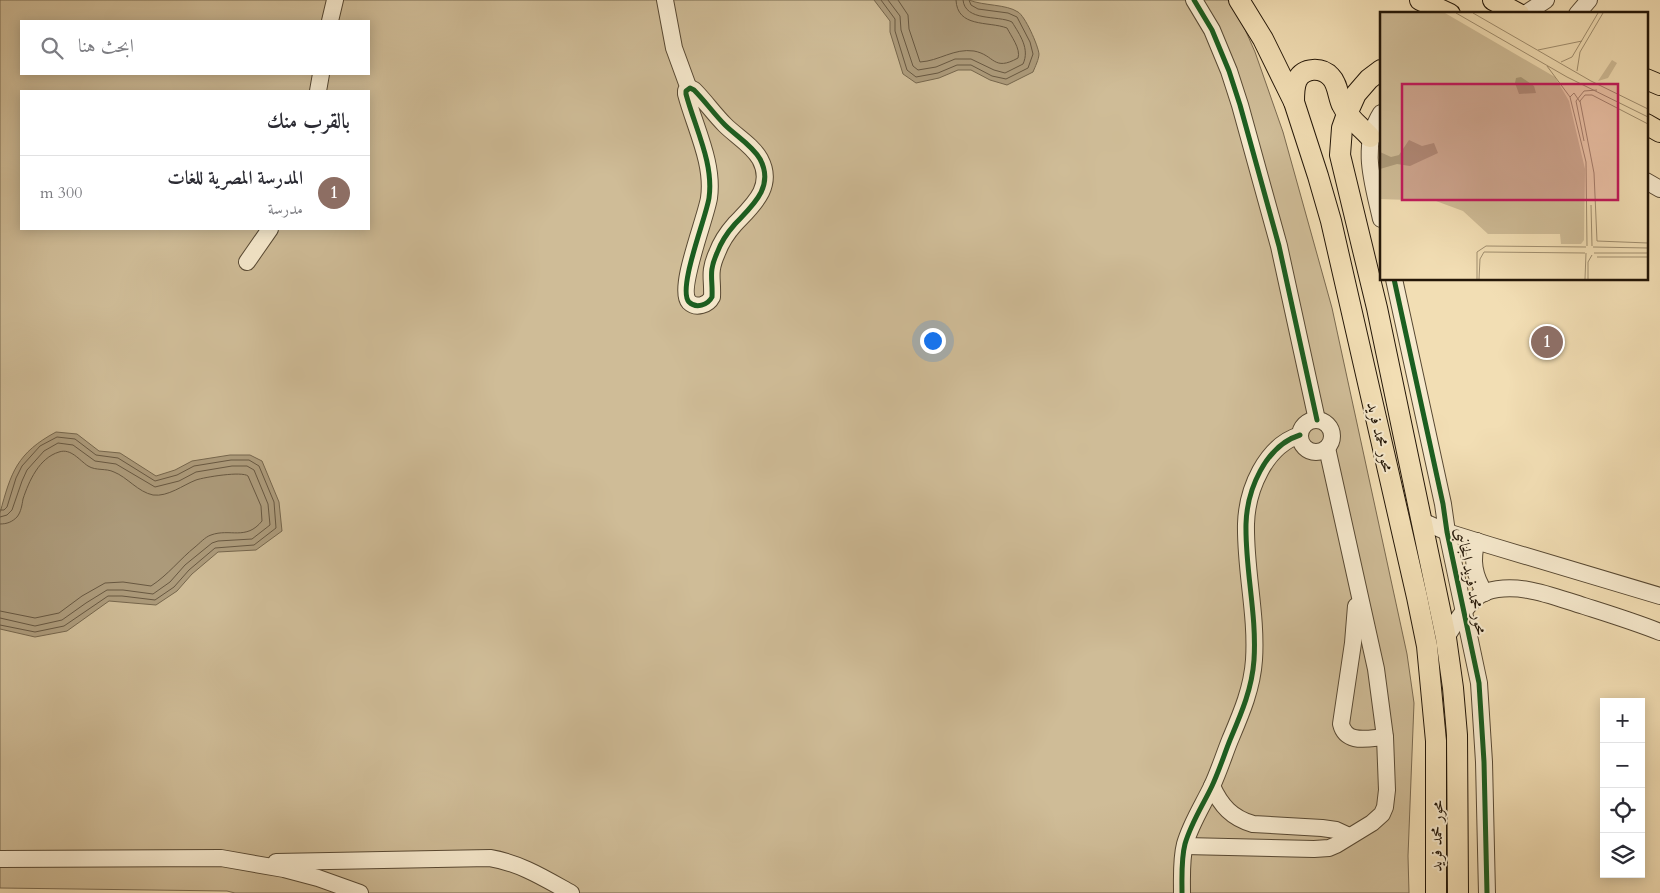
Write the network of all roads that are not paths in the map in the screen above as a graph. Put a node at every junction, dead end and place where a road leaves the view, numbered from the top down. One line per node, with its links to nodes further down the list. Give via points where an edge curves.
1 (335, 0): 13 (street)
2 (665, 0): 18 (street, via 674,48)
3 (1194, 0): 32 (street, via 1215,37 1240,105 1279,246)
4 (1239, 0): 20 (main road, محور محمد فريد, via 1263,39)
5 (1420, 0): 9 (main road)
6 (1493, 0): 10 (main road)
7 (1546, 0): 11 (street)
8 (1589, 0): 12 (street)
9 (1446, 12)
10 (1515, 12)
11 (1528, 12)
12 (1579, 12)
13 (330, 20)
14 (1380, 71): 21 (main road, محور محمد فريد, via 1356,94)
15 (321, 75): 19 (street)
16 (1648, 80): 17 (main road)
17 (1660, 85)
18 (688, 89): 18 (street, via 686,94 706,158 710,188 686,286 689,302 700,305 707,304 712,297 710,271 724,237 760,198 765,174 753,150 693,89)
19 (318, 90)
20 (1294, 102): 21 (main road, via 1299,77 1308,71 1320,70 1333,79); 53 (main road, محور محمد فريد, via 1331,221 1427,646 1436,742)
21 (1347, 114): 25 (main road); 35 (main road, محور محمد فريد, via 1340,142 1342,168)
22 (1380, 114): 25 (street)
23 (1648, 125): 24 (main road)
24 (1660, 132)
25 (1370, 137): 28 (street, via 1370,166)
26 (1648, 182): 27 (street)
27 (1660, 189)
28 (1380, 214)
29 (269, 230): 30 (street)
30 (247, 262)
31 (1394, 280): 36 (street, محور محمد فريد الجانبى)
32 (1317, 420): 33 (street, via 1305,424); 34 (street, via 1323,421 1332,431)
33 (1300, 435): 34 (street, via 1309,451); 45 (street, via 1280,445 1264,465 1248,506 1246,532 1254,615 1254,664 1245,702)
34 (1327, 448): 38 (street)
35 (1422, 521): 36 (street); 43 (main road, محور محمد فريد)
36 (1447, 532): 37 (street); 41 (street, محور محمد فريد الجانبى)
37 (1477, 541): 39 (street, via 1474,567); 40 (street)
38 (1357, 586): 44 (street, via 1376,669); 44 (street, via 1353,643 1341,724 1345,733 1354,739)
39 (1485, 593): 41 (street); 42 (street, via 1516,589 1540,592)
40 (1660, 596)
41 (1464, 612): 43 (street); 55 (street, محور محمد فريد الجانبى, via 1479,683)
42 (1660, 632)
43 (1446, 638): 54 (main road, محور محمد فريد, via 1457,735)
44 (1385, 737): 46 (street, via 1385,807 1372,823)
45 (1212, 786): 46 (street, via 1224,808 1242,821 1330,829); 47 (street)
46 (1349, 836): 47 (street, via 1336,845 1321,849)
47 (1184, 846): 52 (street)
48 (0, 858): 49 (street, via 198,857)
49 (249, 862): 50 (street, via 318,878); 51 (street, via 490,858 520,865)
50 (360, 893)
51 (571, 893)
52 (1182, 893)
53 (1436, 893)
54 (1458, 893)
55 (1487, 893)

